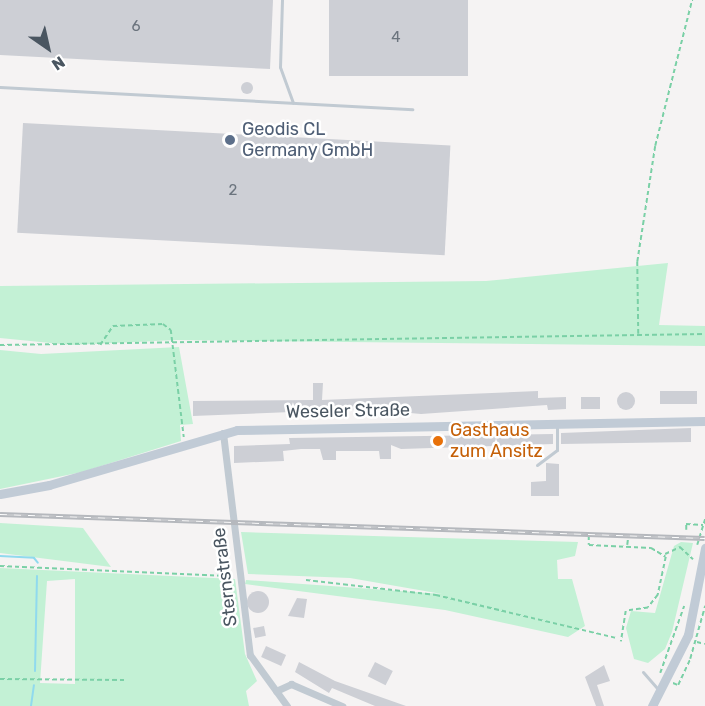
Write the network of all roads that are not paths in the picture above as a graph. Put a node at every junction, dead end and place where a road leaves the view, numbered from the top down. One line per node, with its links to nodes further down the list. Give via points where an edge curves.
1 (282, 0): 3 (lane, via 280,67)
2 (0, 87): 3 (lane)
3 (293, 103): 4 (lane)
4 (412, 109)
5 (705, 422): 6 (main road, Weseler Straße)
6 (557, 423): 7 (main road, Weseler Straße); 8 (lane, via 556,450)
7 (223, 433): 9 (main road, Weseler Straße, via 185,447); 12 (street, Sternstraße, via 250,655)
8 (537, 465)
9 (0, 494)
10 (705, 548): 13 (main road, via 688,635)
11 (643, 672): 13 (lane)
12 (276, 691): 14 (street, via 291,684); 15 (street, Sternstraße)
13 (662, 692): 18 (main road)
14 (318, 696): 16 (street); 17 (street)
15 (287, 706)
16 (319, 706)
17 (342, 706)
18 (652, 706)

